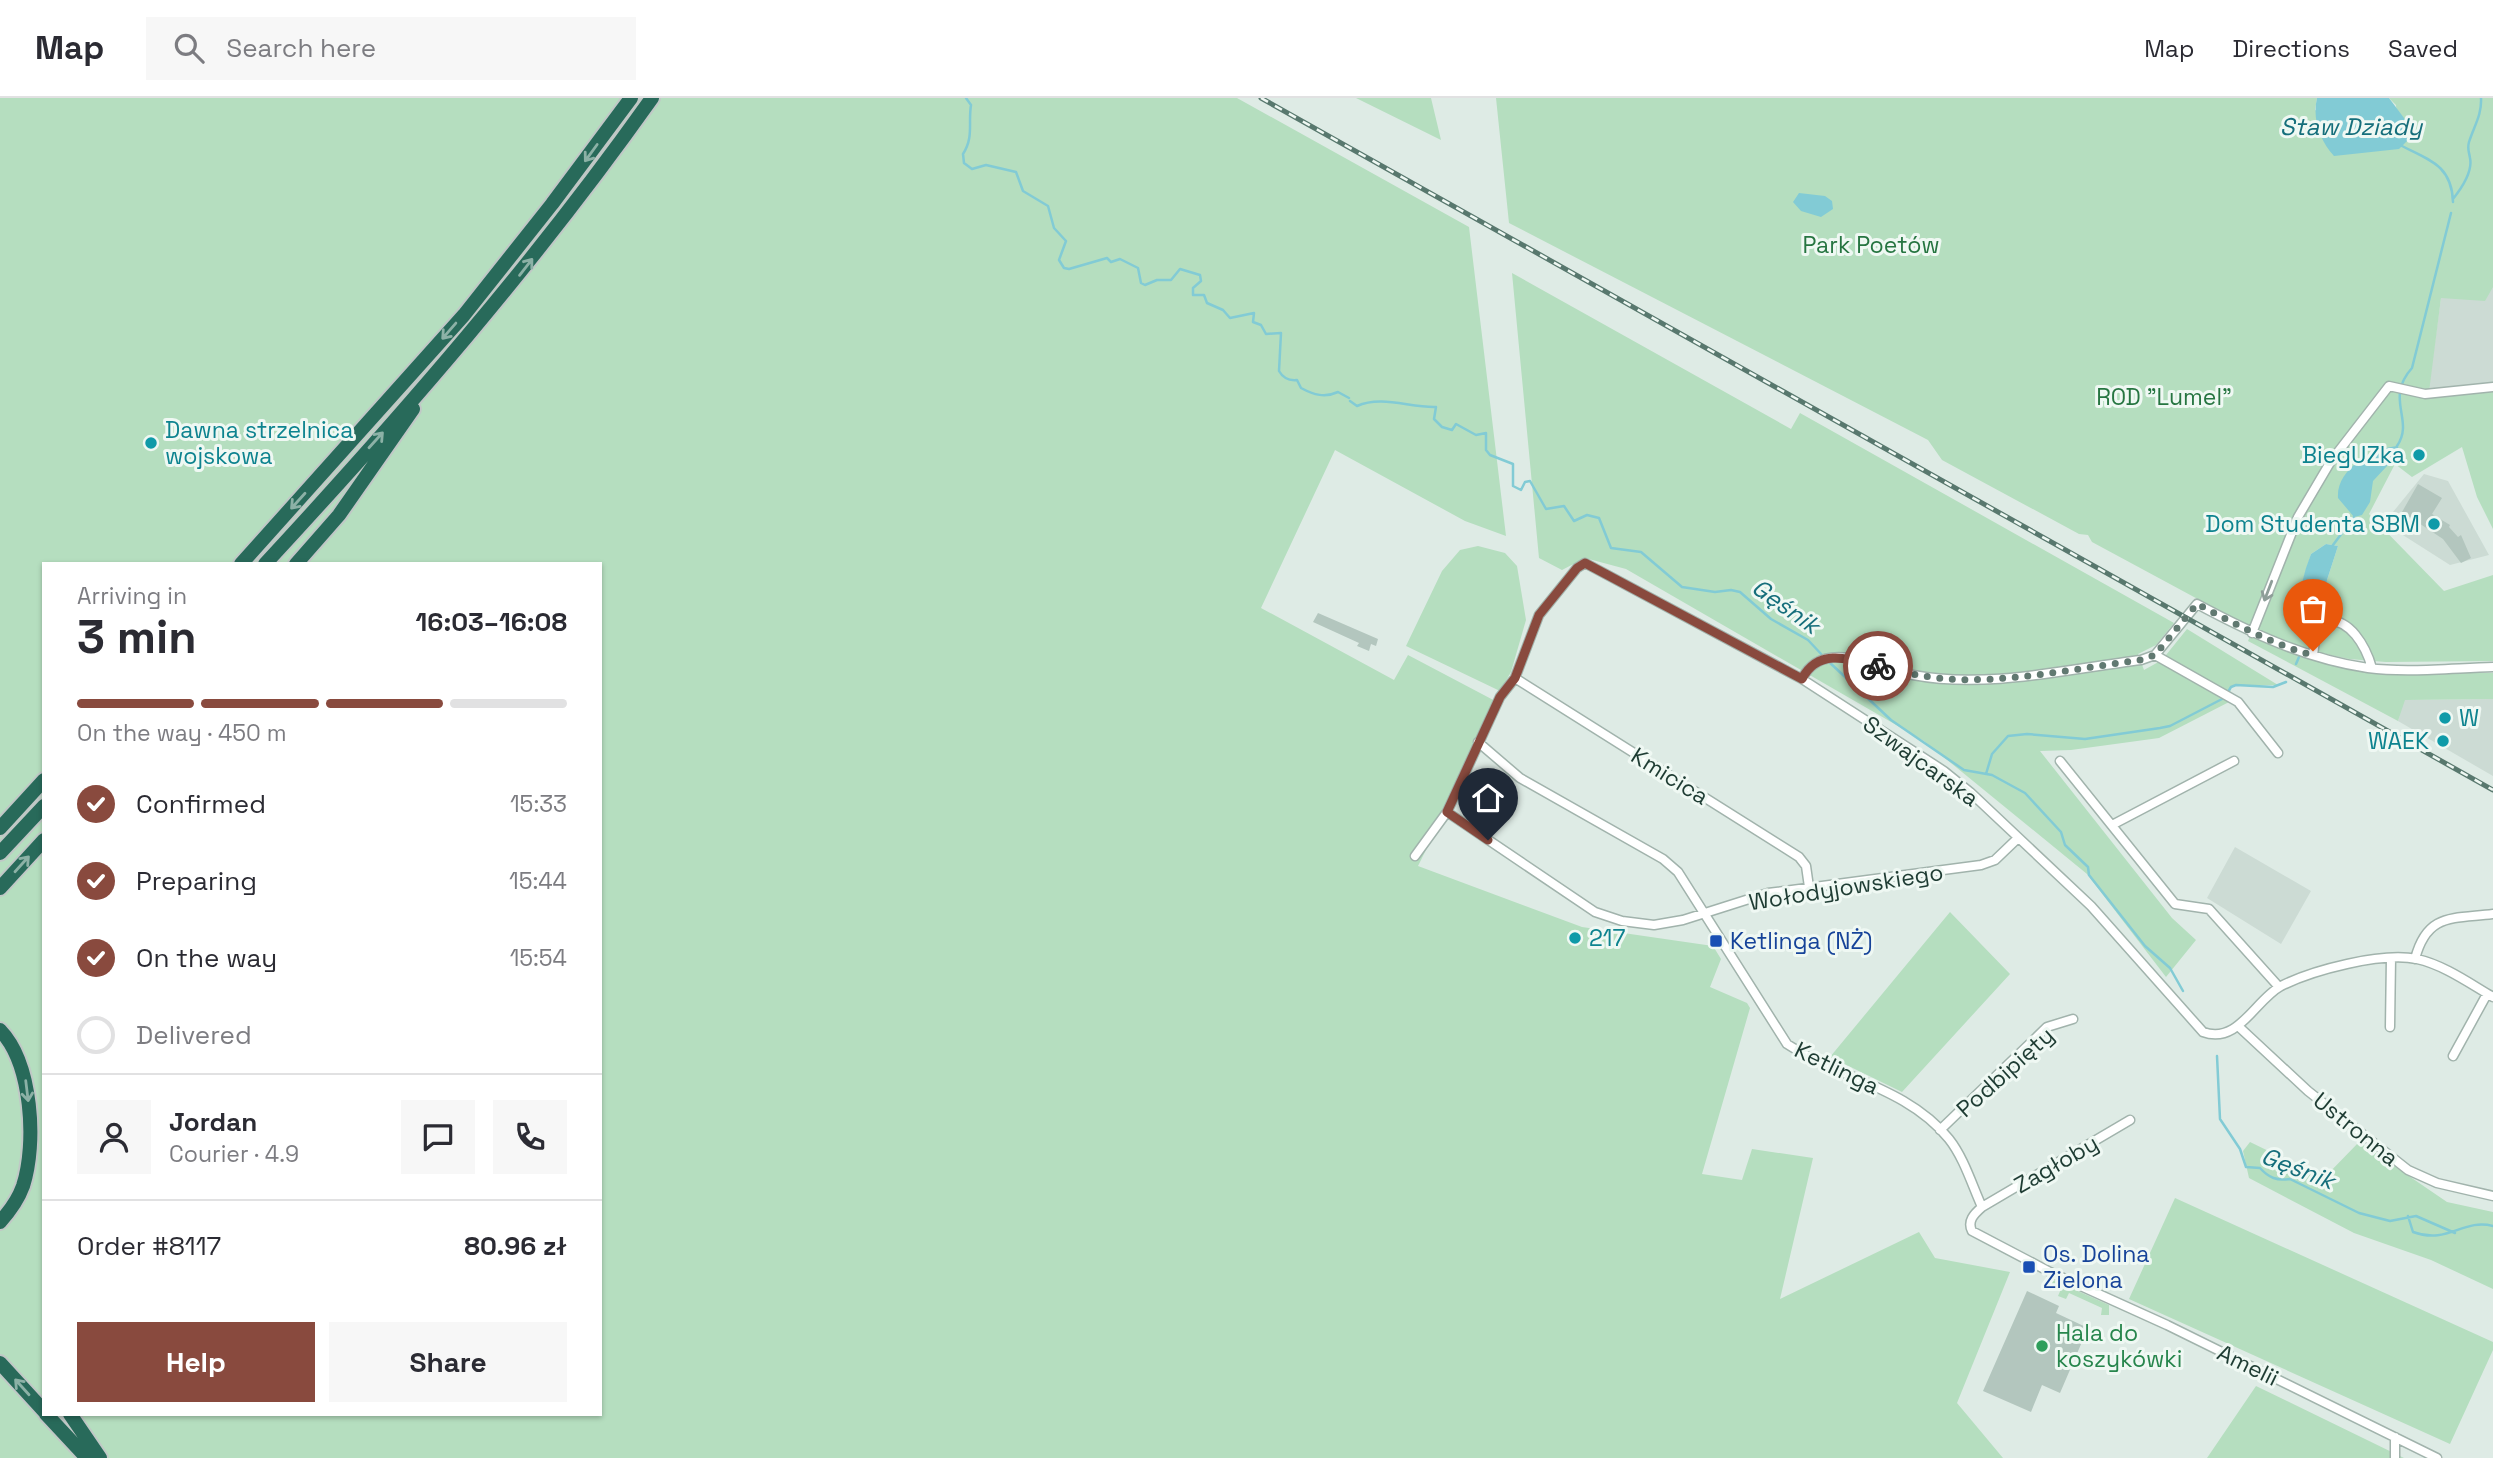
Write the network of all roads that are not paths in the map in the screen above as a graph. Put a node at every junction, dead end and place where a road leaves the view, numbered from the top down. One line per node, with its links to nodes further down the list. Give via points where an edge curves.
1 (631, 98): 5 (highway, one-way to 5, via 464,315)
2 (652, 98): 3 (highway, one-way to 2, via 553,232)
3 (434, 375): 6 (highway, one-way to 3); 7 (highway, via 339,515)
4 (2493, 387): 8 (street, one-way to 8, via 2437,394 2391,386 2331,461 2298,517)
5 (243, 562)
6 (266, 562)
7 (298, 562)
8 (2252, 633): 9 (street, via 2197,604); 10 (street)
9 (2155, 655): 14 (street, via 2011,676 1949,679 1913,675 1842,656 1818,661); 16 (street, via 2227,695 2244,709)
10 (2312, 655): 12 (street); 12 (street, via 2319,626 2335,621 2351,629)
11 (2493, 667): 12 (street)
12 (2372, 668)
13 (1515, 678): 14 (street, Szwajcarska, via 1539,615 1585,563); 15 (street, Szwajcarska); 28 (street, Kmicica, via 1799,857 1806,866)
14 (1802, 679): 24 (street, Szwajcarska, via 1944,771)
15 (1478, 742): 21 (street, Szwajcarska); 30 (street, Ketlinga, via 1520,778 1663,859 1678,872)
16 (2278, 753)
17 (2060, 761): 22 (street)
18 (2234, 761): 22 (street)
19 (42, 782): 23 (highway)
20 (42, 808): 26 (highway)
21 (1447, 812): 27 (street, Szwajcarska); 30 (street, Wołodyjowskiego, via 1595,912 1654,925)
22 (2112, 825): 34 (street, via 2175,904 2208,909)
23 (0, 828)
24 (2018, 838): 28 (street, Wołodyjowskiego, via 1995,860 1981,865); 37 (street, Szwajcarska, via 2097,911 2195,1025 2207,1034)
25 (42, 842): 29 (highway, one-way to 25)
26 (0, 853)
27 (1415, 856)
28 (1809, 887): 30 (street, Wołodyjowskiego, via 1768,893)
29 (0, 888)
30 (1706, 913): 42 (street, Ketlinga, via 1787,1044 1899,1099)
31 (2493, 914): 33 (street, via 2438,922 2422,936)
32 (2391, 958): 33 (street); 34 (street, via 2325,971); 38 (street)
33 (2415, 959): 35 (street, via 2438,966)
34 (2279, 987): 37 (street)
35 (2490, 996): 40 (street)
36 (2073, 1019): 42 (street, Podbipięty, via 2048,1027)
37 (2238, 1026): 43 (street, Ustronna, via 2308,1091 2408,1170 2437,1183)
38 (2390, 1027)
39 (0, 1030): 45 (highway, one-way to 45, via 21,1061 29,1091 24,1183)
40 (2453, 1056)
41 (2130, 1120): 44 (street, Zagłoby)
42 (1940, 1130): 44 (street, Ketlinga, via 1956,1150)
43 (2493, 1196)
44 (1982, 1207): 50 (street, Amelii, via 1969,1226 1983,1238)
45 (0, 1222)
46 (0, 1363): 47 (highway, one-way to 46)
47 (42, 1410)
48 (48, 1416): 51 (highway)
49 (71, 1416): 52 (highway)
50 (2395, 1437): 53 (street); 54 (street, Amelii)
51 (87, 1458)
52 (100, 1458)
53 (2395, 1458)
54 (2435, 1458)

